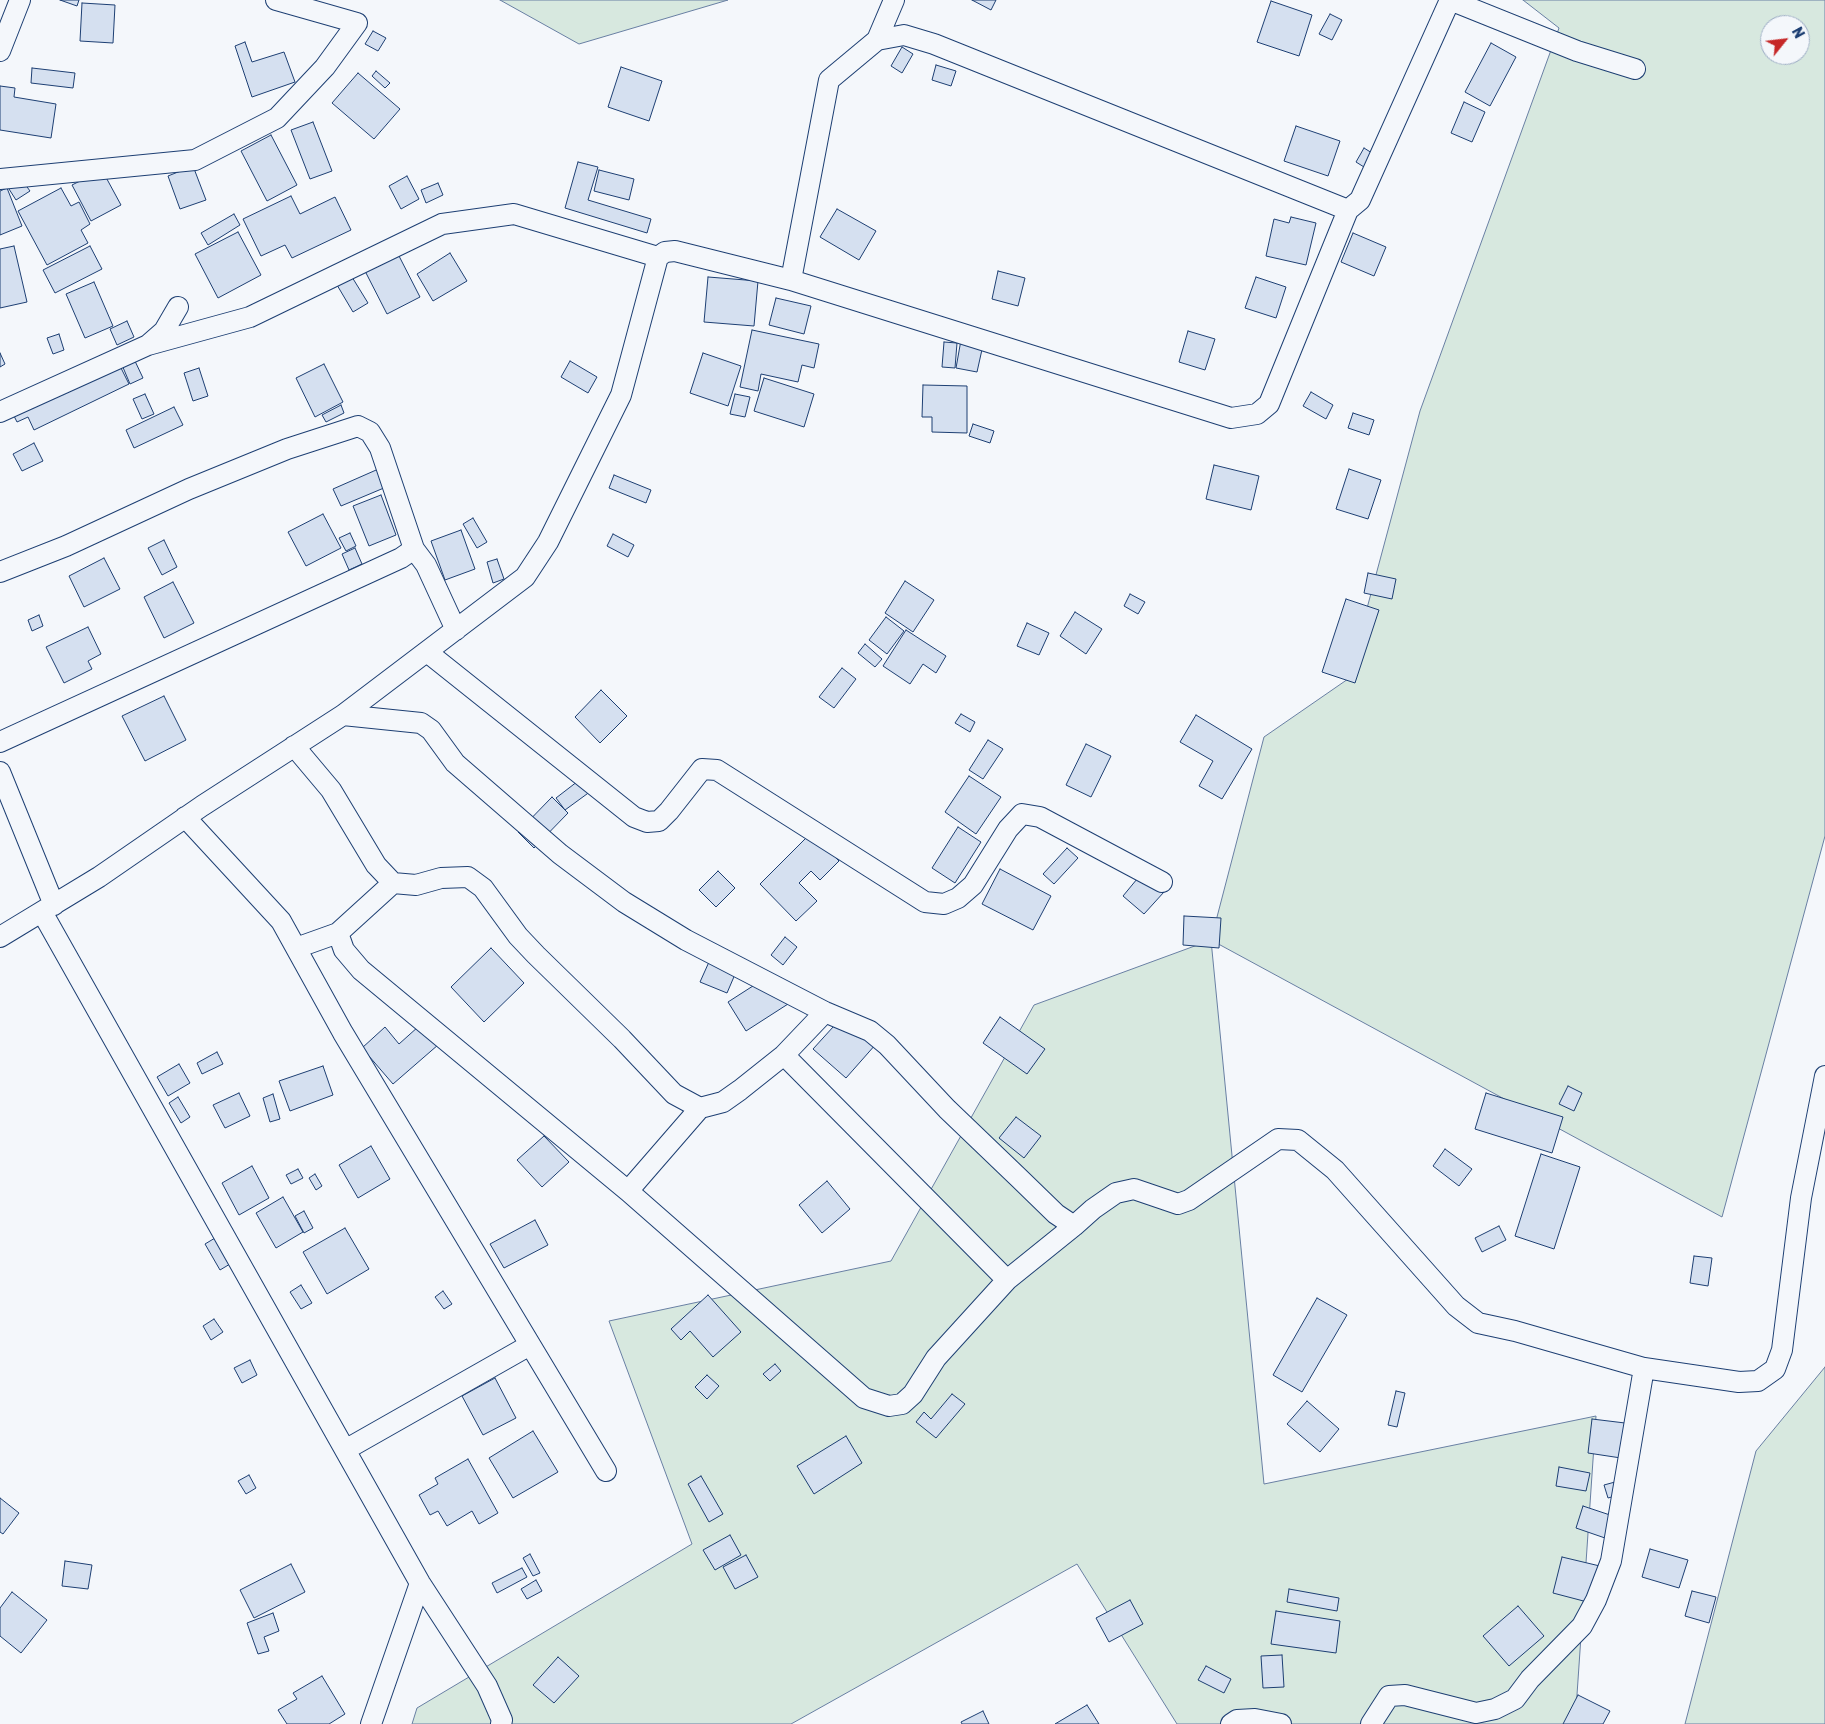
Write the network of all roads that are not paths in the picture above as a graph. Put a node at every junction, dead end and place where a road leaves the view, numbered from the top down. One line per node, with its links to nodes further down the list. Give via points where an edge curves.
1 (20, 0): 6 (street)
2 (276, 0): 8 (street, via 357,23 325,67 277,118 196,160)
3 (894, 0): 5 (street)
4 (1450, 0): 7 (street, via 1577,52); 9 (street, via 1360,200)
5 (877, 40): 9 (street, via 904,35 934,44); 11 (street, via 829,80)
6 (0, 51)
7 (1635, 68)
8 (0, 179)
9 (1348, 210): 11 (street, via 1269,404 1257,414 1231,418)
10 (658, 257): 11 (street, via 664,252 675,251); 13 (street, via 514,214 442,224 250,317); 17 (street, via 621,396 548,542 525,576)
11 (791, 280)
12 (178, 307): 13 (street, via 164,331)
13 (148, 345): 14 (street)
14 (0, 412)
15 (414, 549): 16 (street, via 380,448 370,432 358,426 278,452); 17 (street, via 426,565); 20 (street, via 392,562)
16 (0, 572)
17 (456, 630): 18 (street)
18 (427, 652): 19 (street); 27 (street, via 634,817 647,822 659,821 669,812 702,769 717,770 925,902 944,904 958,898 973,885 1008,829 1022,814 1040,817)
19 (343, 715): 22 (street); 32 (street, via 421,723 431,730 455,762 560,854 624,902 686,940)
20 (20, 732): 21 (street); 23 (street)
21 (0, 742)
22 (294, 746): 25 (street); 26 (street, via 332,790 376,865)
23 (0, 760)
24 (0, 772): 28 (street)
25 (185, 817): 28 (street); 31 (street, via 281,921)
26 (392, 882): 29 (street); 35 (street, via 416,885 441,878 468,877 483,888 536,955 674,1094)
27 (1162, 882)
28 (48, 908): 30 (street); 41 (street)
29 (338, 933): 31 (street); 36 (street, via 344,950 361,970)
30 (0, 937)
31 (296, 948): 39 (street, via 343,1034)
32 (825, 1012): 33 (street); 37 (street, via 870,1031 887,1045 947,1109 1056,1214)
33 (784, 1055): 35 (street, via 723,1102); 38 (street)
34 (1825, 1076): 40 (street, via 1801,1198 1782,1350 1775,1369 1758,1381 1739,1382)
35 (700, 1108): 36 (street)
36 (628, 1191): 38 (street, via 864,1398 889,1406 902,1404 913,1394 936,1358)
37 (1074, 1226): 38 (street); 40 (street, via 1116,1193 1134,1189 1178,1204 1189,1200 1278,1139 1298,1140 1335,1170 1456,1306 1478,1322)
38 (1006, 1280)
39 (530, 1345): 41 (street); 42 (street)
40 (1644, 1368): 48 (street, via 1611,1561 1582,1626 1530,1679 1516,1699 1495,1709 1476,1712 1405,1695 1389,1696)
41 (345, 1450): 43 (street)
42 (606, 1470)
43 (420, 1583): 44 (street); 45 (street, via 487,1686)
44 (371, 1724)
45 (501, 1724)
46 (1231, 1724): 47 (street, via 1237,1720 1255,1719)
47 (1281, 1724)
48 (1371, 1724)

